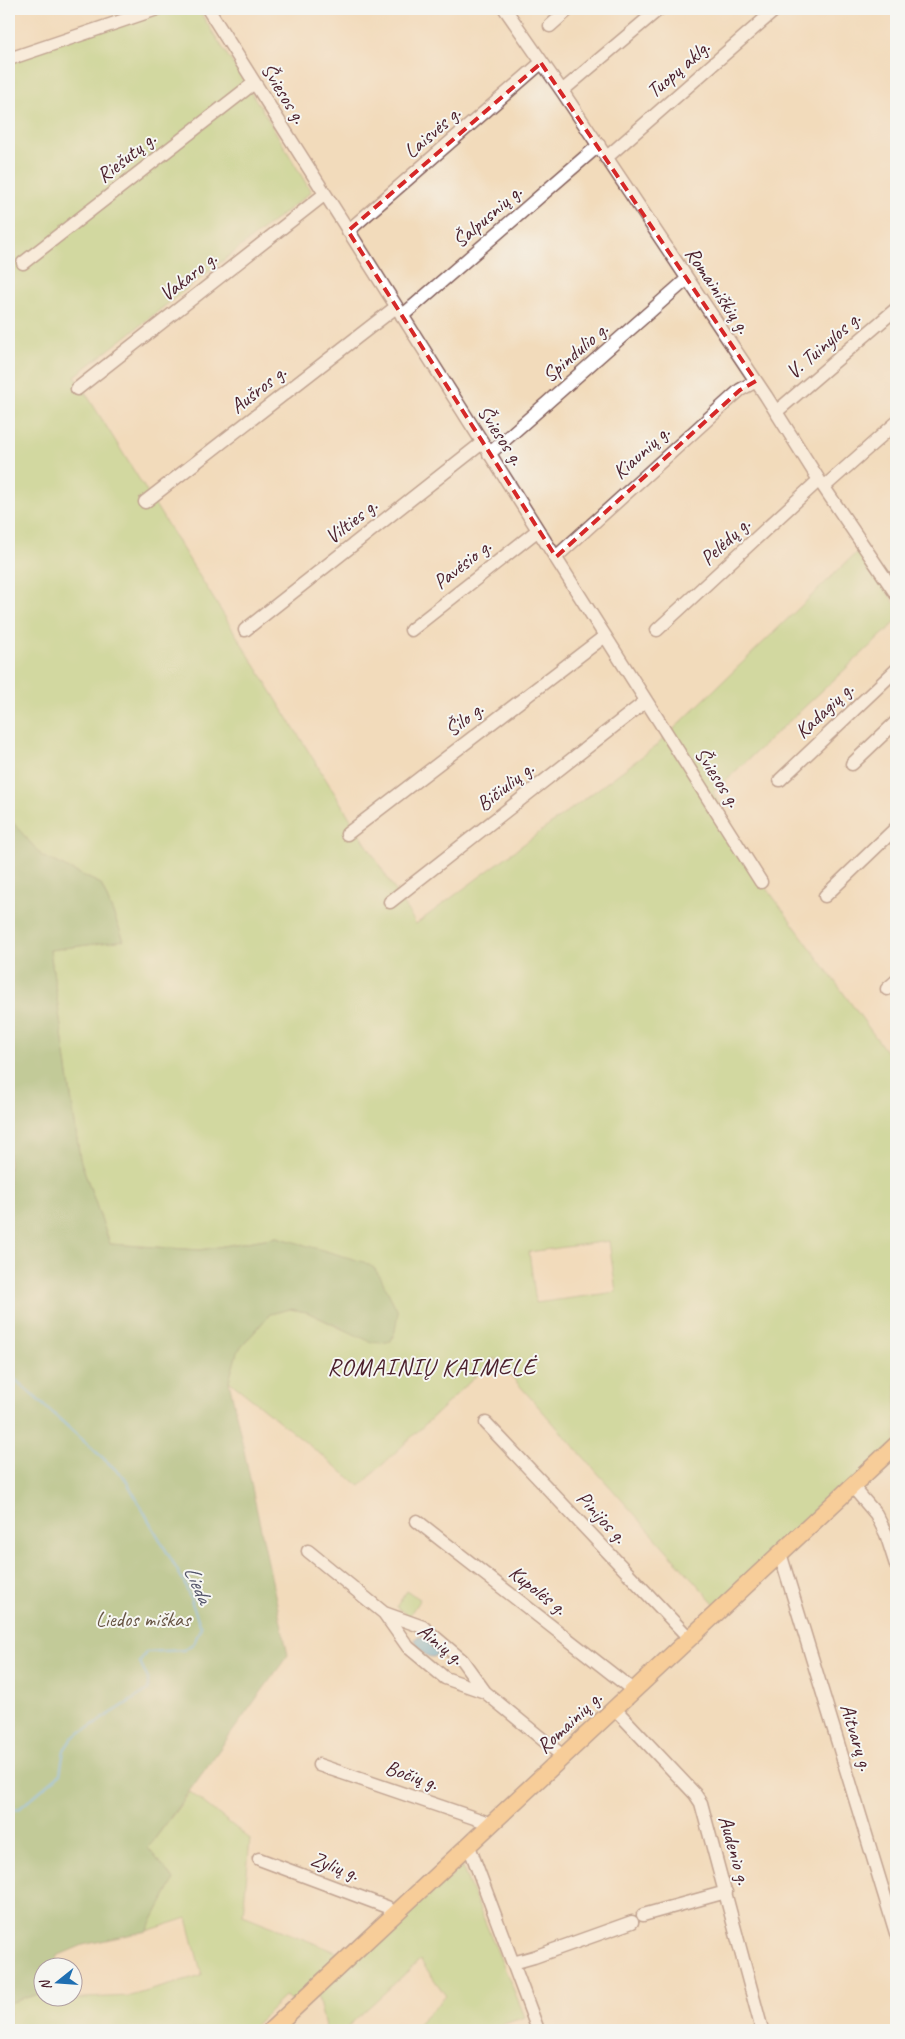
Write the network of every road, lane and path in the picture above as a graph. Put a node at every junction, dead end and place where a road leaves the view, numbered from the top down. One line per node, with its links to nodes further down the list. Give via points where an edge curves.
1 (156, 9): 8 (street)
2 (208, 9): 10 (street, Šviesos g.)
3 (505, 9): 9 (street, Romainiškių g.)
4 (569, 9): 7 (street)
5 (659, 9): 11 (street)
6 (776, 9): 13 (street, Tuopų aklg.)
7 (550, 26)
8 (9, 59)
9 (541, 63): 11 (street, Romainiškių g.); 15 (street, Laisvės g.)
10 (254, 82): 14 (street, Šviesos g.); 16 (street, Riešutų g.)
11 (562, 91): 12 (street, Romainiškių g.)
12 (599, 146): 13 (street, Romainiškių g.); 19 (street, Šalpusnių g.)
13 (606, 158): 17 (street, Romainiškių g.)
14 (324, 194): 15 (street, Šviesos g.); 21 (street, Vakaro g.)
15 (348, 232): 19 (street, Šviesos g.)
16 (23, 263)
17 (687, 279): 20 (street, Romainiškių g.); 24 (street, Spindulio g.)
18 (896, 308): 22 (street, V. Tuinylos g.)
19 (399, 312): 24 (street, Šviesos g.); 26 (street, Aušros g.)
20 (756, 381): 22 (street, Romainiškių g.); 28 (street, Kiaunių g., via 740,390)
21 (77, 389)
22 (776, 412): 25 (street, Romainiškių g.)
23 (896, 422): 25 (street, Pelėdų g.)
24 (485, 448): 27 (street, Šviesos g.); 30 (street, Vilties g.)
25 (821, 484): 29 (street, Romainiškių g.); 32 (street, Pelėdų g.)
26 (145, 502)
27 (538, 530): 28 (street, Šviesos g.); 31 (street, Pavėsio g.)
28 (556, 557): 33 (street, Šviesos g.)
29 (896, 594)
30 (244, 630)
31 (411, 630)
32 (657, 630)
33 (605, 636): 35 (street, Šviesos g.); 40 (street, Šilo g.)
34 (896, 670): 38 (street, Kadagių g.)
35 (646, 701): 41 (street, Šviesos g.); 43 (street, Bičiulių g.)
36 (896, 722): 37 (street)
37 (852, 764)
38 (780, 780)
39 (896, 828): 42 (street)
40 (347, 834)
41 (761, 882)
42 (825, 896)
43 (390, 902)
44 (486, 1422): 52 (street, Pinijos g.)
45 (896, 1445): 46 (main road, Romainių g.)
46 (852, 1486): 49 (main road, Romainių g.); 50 (street, via 876,1514)
47 (417, 1521): 53 (street, Kupolės g.)
48 (308, 1551): 51 (street, Ainių g.)
49 (780, 1553): 52 (main road, Romainių g.); 63 (street, Aitvarų g.)
50 (896, 1565)
51 (384, 1613): 54 (street, Ainių g., via 408,1647 445,1678); 54 (street, Ainių g., via 423,1627 462,1660)
52 (690, 1639): 53 (main road, Romainių g.)
53 (634, 1691): 55 (main road, Romainių g.)
54 (484, 1692): 56 (street, Ainių g.)
55 (615, 1709): 56 (main road, Romainių g.); 61 (street, Audenio g., via 701,1803)
56 (564, 1757): 58 (main road, Romainių g.)
57 (319, 1765): 58 (street, Bočių g.)
58 (492, 1824): 59 (main road, Romainių g.)
59 (470, 1846): 62 (main road, Romainių g.); 64 (street)
60 (259, 1859): 62 (street, Zylių g., via 387,1907)
61 (726, 1892): 64 (street, via 637,1918); 67 (street, Audenio g.)
62 (395, 1915): 65 (main road, Romainių g.)
63 (896, 1933)
64 (513, 1963): 66 (street)
65 (271, 2030)
66 (538, 2030)
67 (762, 2030)

